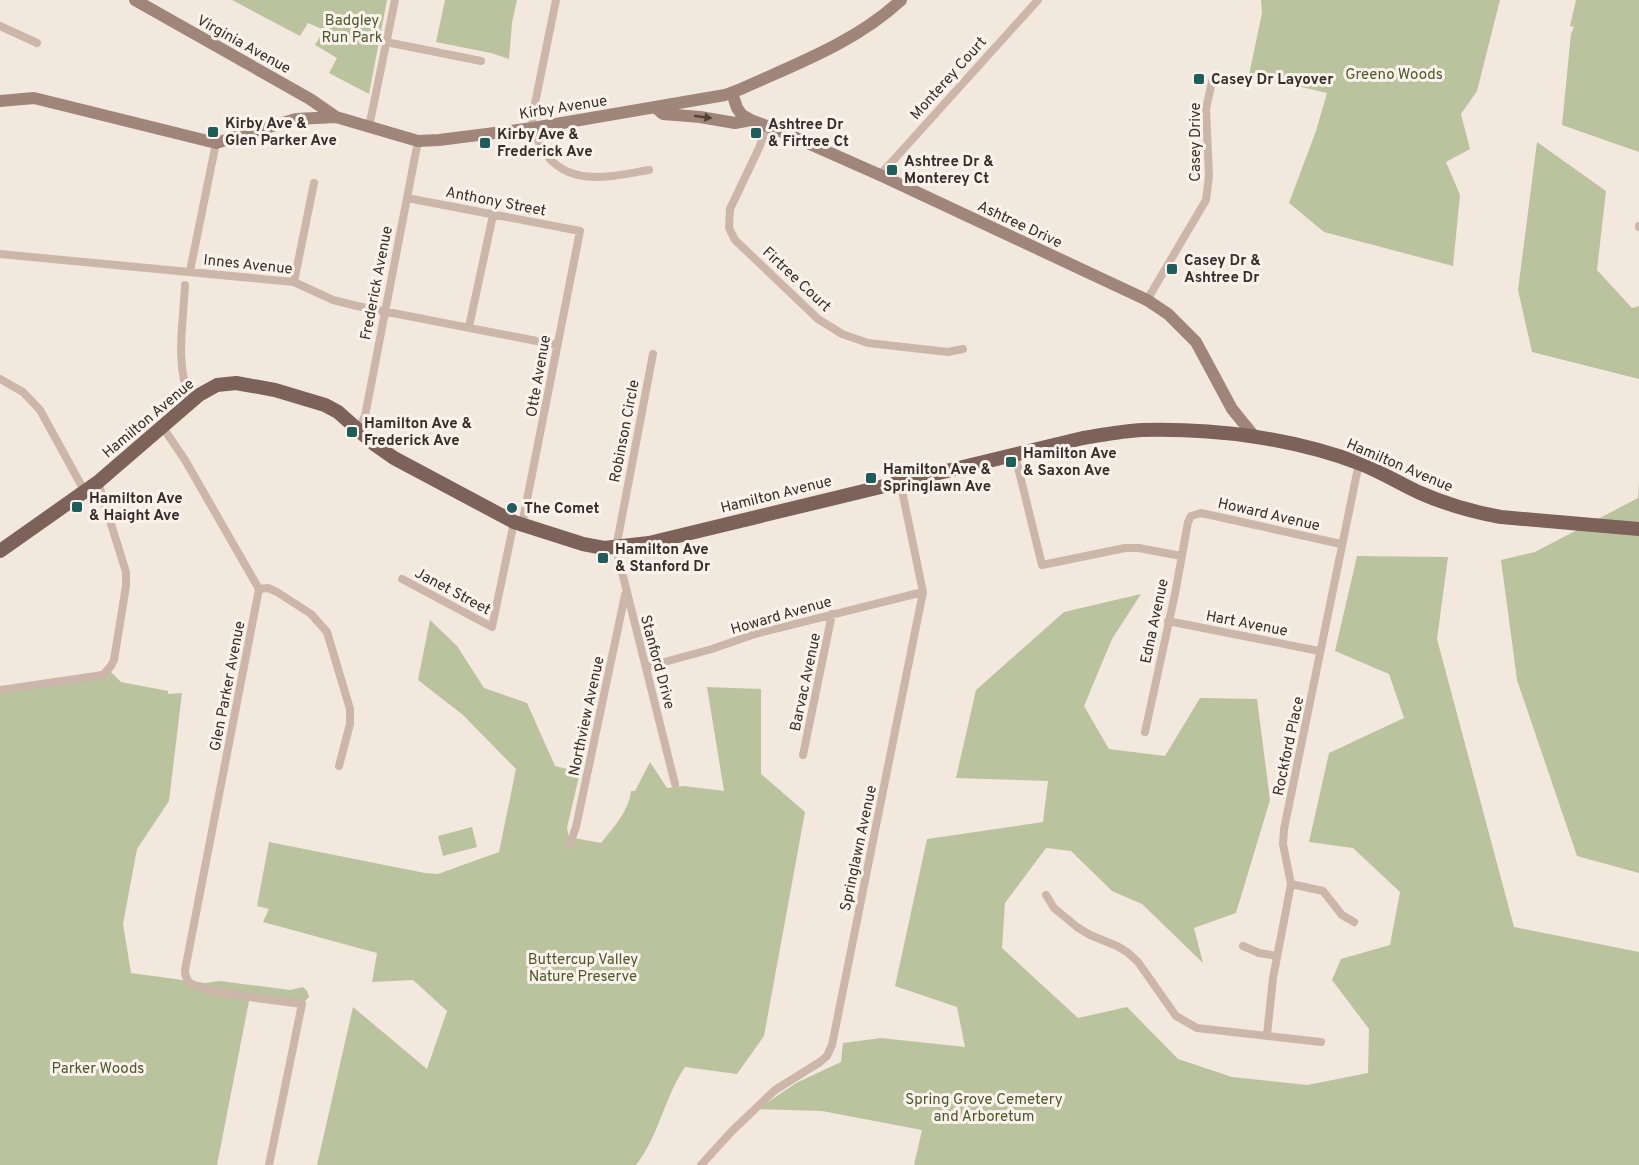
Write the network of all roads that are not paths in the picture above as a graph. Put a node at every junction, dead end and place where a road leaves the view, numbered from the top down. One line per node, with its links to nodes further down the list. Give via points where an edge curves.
1 (135, 0): 14 (street, Virginia Avenue)
2 (394, 0): 7 (street)
3 (556, 0): 18 (street)
4 (901, 0): 11 (street, Kirby Avenue, via 841,43)
5 (1038, 0): 22 (street, Monterey Court)
6 (0, 26): 8 (street)
7 (386, 42): 9 (street); 16 (street)
8 (37, 43)
9 (481, 61)
10 (1213, 77): 31 (street, Casey Drive, via 1206,109 1206,200)
11 (732, 93): 13 (street, Kirby Avenue); 15 (street, Ashtree Drive, via 737,108)
12 (0, 101): 20 (street, via 34,98)
13 (656, 108): 15 (street, one-way to 15, via 663,114 735,123); 18 (street, Kirby Avenue)
14 (336, 117): 16 (street, Kirby Avenue); 20 (street, Kirby Avenue, via 296,118)
15 (751, 120): 17 (street, Ashtree Drive)
16 (369, 127): 19 (street, Kirby Avenue)
17 (767, 127): 22 (street, Ashtree Drive); 35 (street, Firtree Court, via 730,209 729,228 735,240 818,319 842,334 861,341 948,352)
18 (533, 128): 19 (street, Kirby Avenue); 21 (street, via 542,148 561,170 603,177)
19 (418, 141): 24 (street, Frederick Avenue)
20 (216, 143): 28 (street)
21 (649, 171)
22 (880, 175): 31 (street, Ashtree Drive)
23 (314, 183): 29 (street)
24 (406, 198): 25 (street, Anthony Street); 32 (street, Frederick Avenue)
25 (493, 215): 26 (street, Anthony Street); 33 (street)
26 (580, 231): 34 (street, Otte Avenue)
27 (0, 254): 28 (street, Innes Avenue)
28 (190, 271): 29 (street, Innes Avenue)
29 (294, 282): 32 (street, Innes Avenue, via 333,300)
30 (185, 285): 38 (street, via 180,344)
31 (1147, 300): 39 (street, Ashtree Drive, via 1196,342)
32 (384, 310): 33 (street, Innes Avenue); 41 (street, Frederick Avenue, via 365,416)
33 (470, 327): 34 (street, Innes Avenue)
34 (557, 345): 50 (street, Otte Avenue)
35 (963, 348)
36 (652, 354): 53 (street, Robinson Circle)
37 (0, 379): 48 (street, via 23,392 40,410)
38 (190, 402): 40 (main road, Hamilton Avenue); 41 (main road, Hamilton Avenue, via 227,382 250,385 325,405)
39 (1232, 409): 42 (street); 43 (street, Ashtree Drive)
40 (162, 426): 47 (main road, Hamilton Avenue); 57 (street)
41 (358, 430): 50 (main road, Hamilton Avenue, via 394,458)
42 (1225, 434): 43 (main road, Hamilton Avenue); 44 (main road, Hamilton Avenue, via 1139,430 1083,438)
43 (1254, 436): 45 (main road, Hamilton Avenue)
44 (1015, 455): 46 (main road, Hamilton Avenue); 55 (street, via 1042,565 1125,548)
45 (1359, 463): 51 (main road, Hamilton Avenue, via 1439,501 1475,512); 52 (street, Rockford Place)
46 (900, 481): 53 (main road, Hamilton Avenue); 58 (street, Springlawn Avenue)
47 (98, 482): 48 (main road, Hamilton Avenue); 65 (street, via 126,572 114,660 103,675)
48 (85, 492): 54 (main road, Hamilton Avenue)
49 (1191, 516): 52 (street, Howard Avenue, via 1201,513); 55 (street, Edna Avenue)
50 (518, 523): 53 (main road, Hamilton Avenue, via 583,544); 62 (street, Otte Avenue)
51 (1639, 529)
52 (1341, 544): 63 (street, Rockford Place)
53 (616, 548): 59 (street, Stanford Drive)
54 (0, 551)
55 (1181, 556): 61 (street, Edna Avenue)
56 (402, 579): 62 (street, Janet Street)
57 (259, 589): 68 (street, via 268,588 285,598 318,620 327,632 350,710); 78 (street, Glen Parker Avenue, via 185,975 190,982 206,989 302,1004)
58 (923, 592): 60 (street, Howard Avenue); 79 (street, Springlawn Avenue, via 832,1045 820,1062 775,1090)
59 (626, 593): 64 (street, Stanford Drive); 70 (street, Northview Avenue)
60 (832, 614): 64 (street, Howard Avenue); 67 (street, Barvac Avenue)
61 (1168, 621): 63 (street, Hart Avenue); 66 (street, Edna Avenue)
62 (492, 627)
63 (1319, 651): 71 (street, Rockford Place, via 1284,829)
64 (646, 667): 69 (street, Stanford Drive)
65 (0, 690)
66 (1145, 732)
67 (803, 755)
68 (339, 766)
69 (675, 783)
70 (570, 844)
71 (1291, 884): 73 (street, via 1323,891 1342,915); 75 (street, Rockford Place)
72 (1046, 895): 76 (street, via 1054,908 1077,927 1127,952 1176,1016 1187,1023 1209,1030)
73 (1354, 922)
74 (1243, 946): 75 (street)
75 (1277, 956): 76 (street, Rockford Place)
76 (1267, 1035): 77 (street)
77 (1321, 1042)
78 (269, 1165)
79 (701, 1165)

